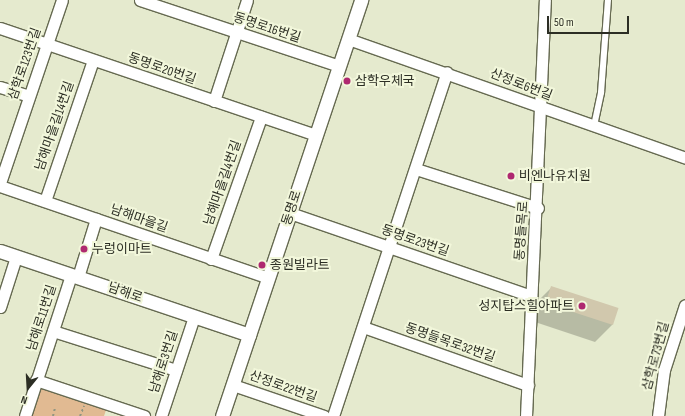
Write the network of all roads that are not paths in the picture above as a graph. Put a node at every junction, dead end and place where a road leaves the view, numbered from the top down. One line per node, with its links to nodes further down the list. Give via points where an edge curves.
1 (62, 0): 10 (street, 삼학로123번길)
2 (140, 0): 8 (street, 동명로16번길)
3 (247, 0): 8 (street)
4 (361, 0): 9 (street, 동명로)
5 (545, 0): 17 (street, 동명들목로)
6 (608, 0): 19 (lane, via 601,93)
7 (0, 28): 10 (street, 동명로20번길)
8 (237, 32): 12 (street, 동명로16번길); 16 (street)
9 (348, 39): 12 (street, 동명로); 13 (street, 산정로6번길)
10 (47, 44): 11 (street, 동명로20번길); 15 (street, 삼학로123번길)
11 (93, 60): 16 (street, 동명로20번길); 24 (street, 남해마을길14번길)
12 (339, 66): 20 (street, 동명로)
13 (447, 72): 17 (street, 산정로6번길); 22 (street)
14 (0, 87): 15 (street)
15 (29, 96): 23 (street, 삼학로123번길)
16 (214, 101): 18 (street, 동명로20번길)
17 (541, 108): 19 (street, 산정로6번길); 25 (street, 동명들목로)
18 (261, 117): 20 (street, 동명로20번길); 31 (street, 남해마을길4번길)
19 (594, 127): 21 (street, 산정로6번길)
20 (316, 135): 26 (street, 동명로)
21 (685, 158)
22 (416, 169): 25 (street); 28 (street)
23 (0, 184): 24 (street, 남해마을길)
24 (45, 201): 27 (street, 남해마을길)
25 (538, 208): 34 (street, 동명들목로)
26 (290, 213): 28 (street, 동명로23번길); 33 (street, 동명로)
27 (96, 219): 31 (street, 남해마을길); 32 (street, 남해로11번길)
28 (390, 247): 34 (street, 동명로23번길); 38 (street)
29 (0, 251): 30 (street, 남해로)
30 (16, 257): 32 (street, 남해로); 36 (street)
31 (211, 259): 33 (street, 남해마을길)
32 (75, 276): 37 (street, 남해로); 39 (street, 남해로11번길)
33 (268, 278): 40 (street, 동명로)
34 (531, 296): 44 (street, 동명들목로)
35 (685, 305): 53 (street, 삼학로73번길, via 664,370)
36 (0, 307)
37 (194, 316): 40 (street, 남해로); 41 (street, 남해로3번길)
38 (363, 327): 44 (street, 동명들목로32번길); 51 (street)
39 (53, 330): 41 (street); 42 (street, 남해로11번길)
40 (249, 335): 43 (street, 동명로)
41 (176, 370): 48 (street, 남해로3번길)
42 (36, 380): 45 (street); 46 (street, 남해로11번길)
43 (233, 385): 49 (street, 동명로); 50 (street, 산정로22번길)
44 (528, 385): 52 (street, 동명들목로)
45 (110, 411): 47 (street)
46 (25, 416)
47 (144, 416)
48 (161, 416)
49 (222, 416)
50 (324, 416)
51 (333, 416)
52 (526, 416)
53 (658, 416)

